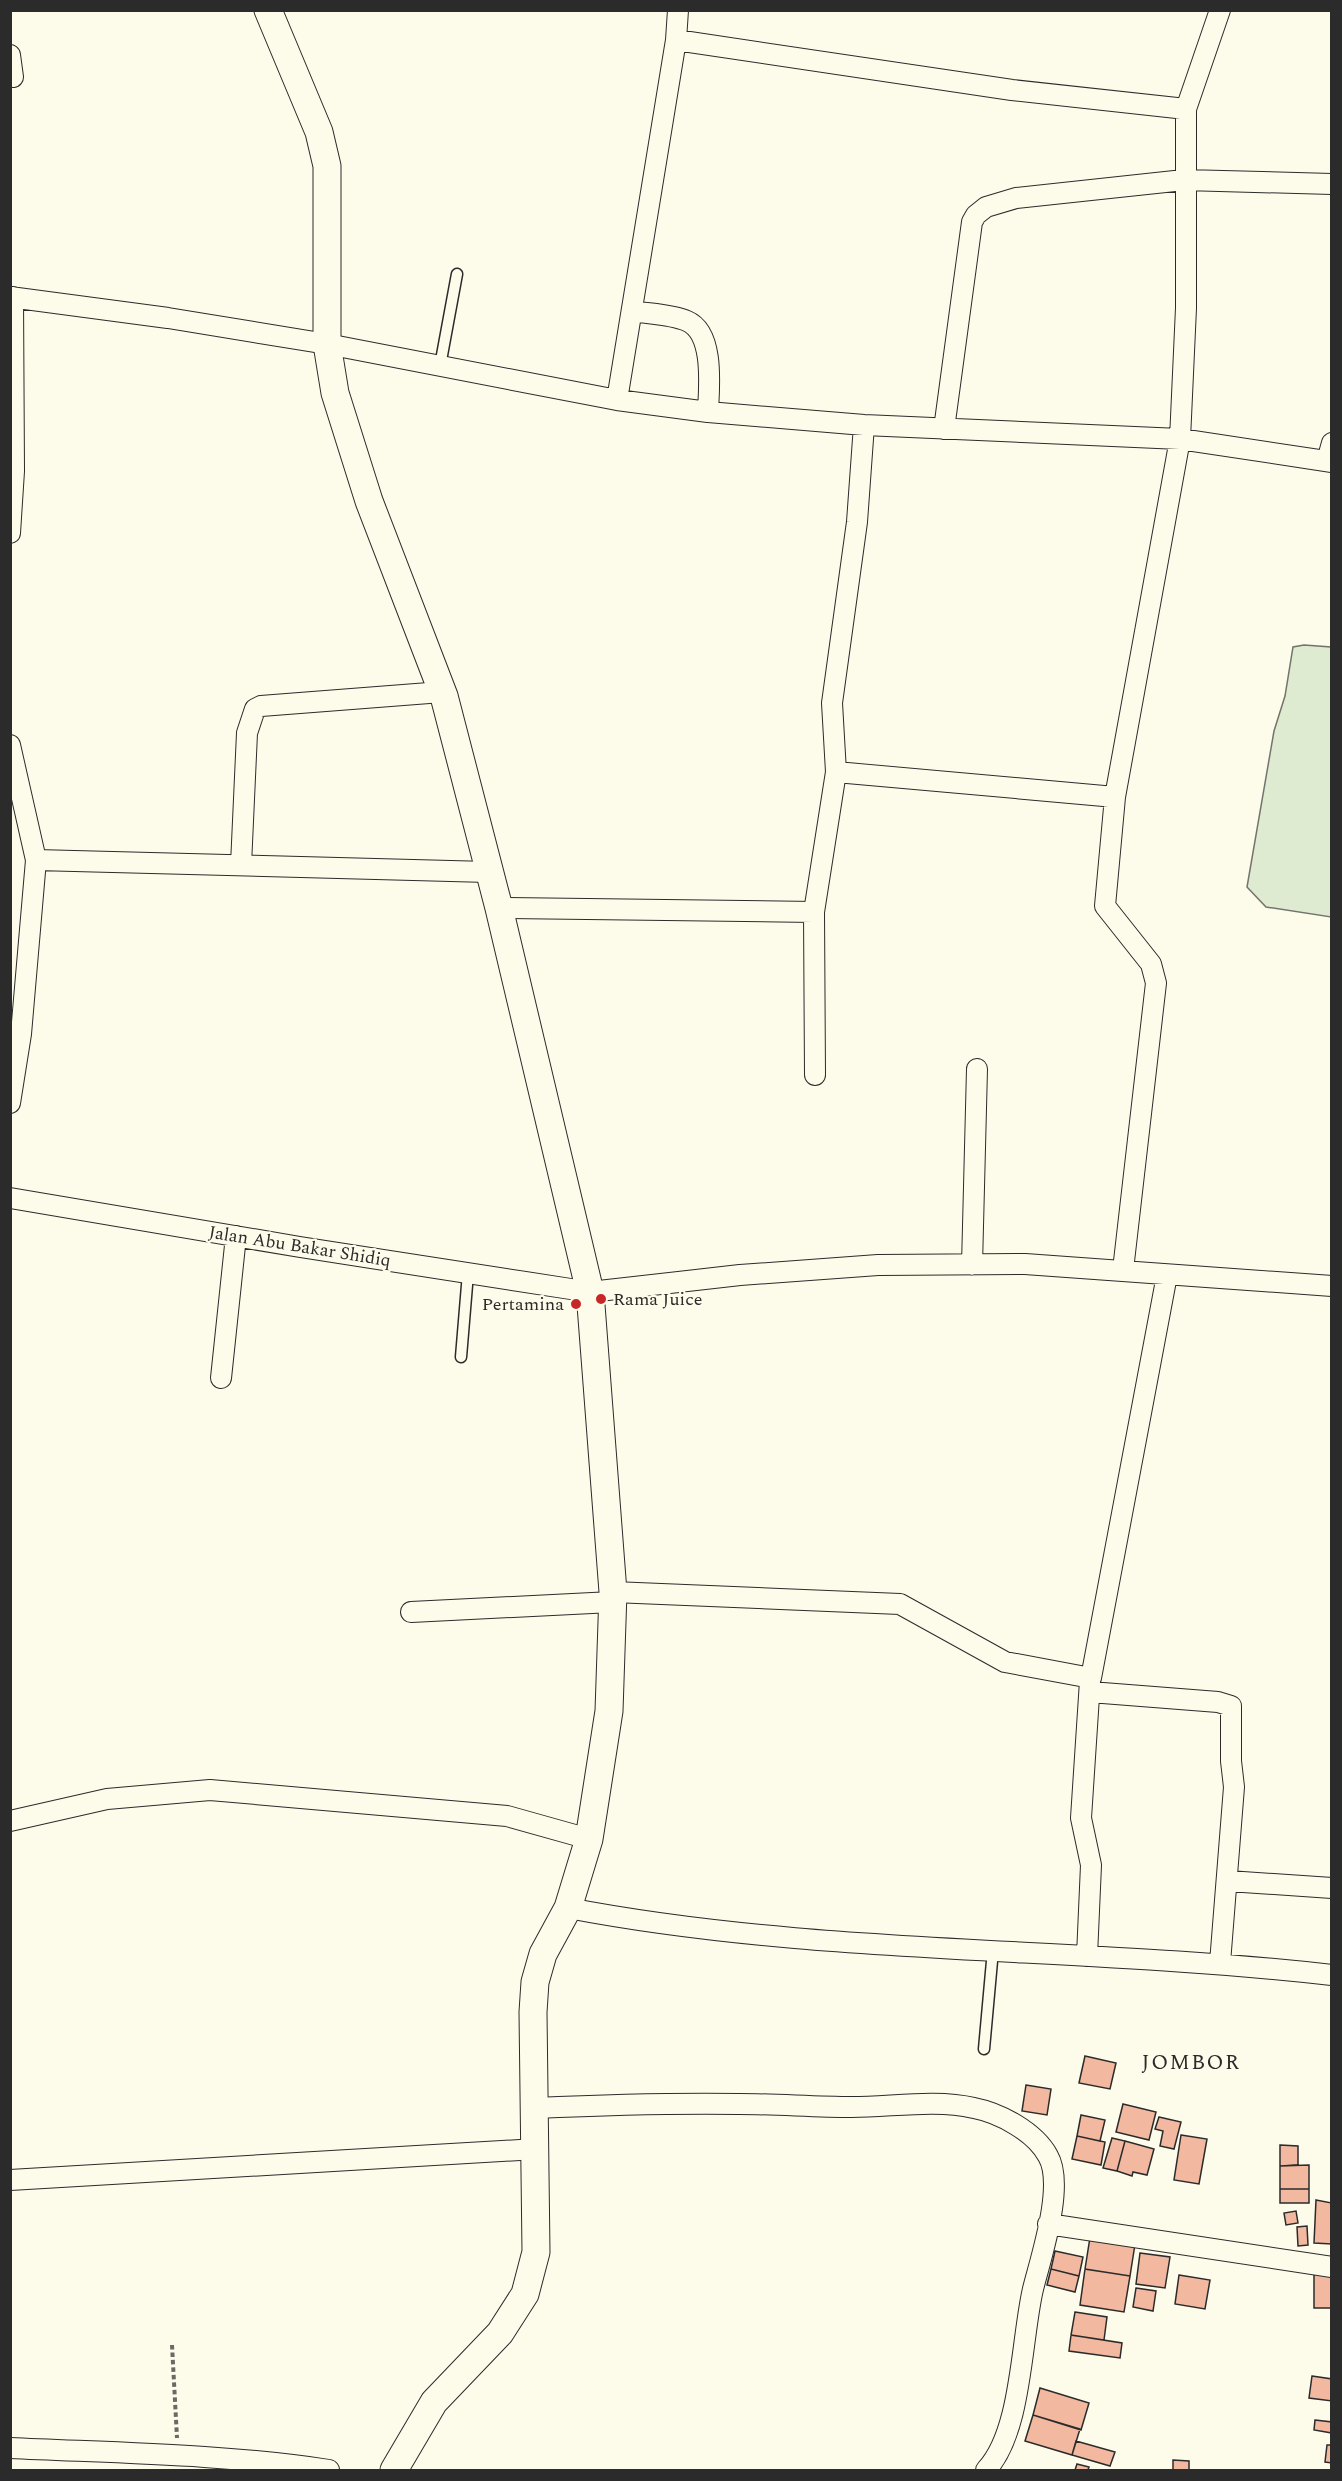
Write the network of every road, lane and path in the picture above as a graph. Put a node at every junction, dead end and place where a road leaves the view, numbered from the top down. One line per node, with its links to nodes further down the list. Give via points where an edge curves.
1 (268, 10): 13 (street, via 319,132 327,166)
2 (678, 10): 4 (street)
3 (1220, 10): 7 (street)
4 (676, 40): 7 (street, via 1012,90); 12 (street)
5 (10, 55): 6 (street)
6 (13, 77)
7 (1186, 109): 8 (street)
8 (1184, 180): 9 (street); 18 (street, via 1016,198 1000,201 976,215); 19 (street, via 1186,308)
9 (1332, 184)
10 (457, 274): 14 (lane)
11 (12, 297): 13 (street); 21 (street, via 14,471)
12 (632, 311): 15 (street); 16 (street, via 693,324 708,356)
13 (327, 344): 14 (street); 22 (street, via 335,393 369,501)
14 (440, 366): 15 (street)
15 (617, 400): 16 (street)
16 (708, 412): 17 (street)
17 (864, 425): 18 (street); 24 (street, via 857,522 832,703)
18 (944, 429): 19 (street)
19 (1180, 439): 20 (street); 25 (street)
20 (1330, 455)
21 (10, 532)
22 (442, 692): 27 (street, via 255,709 247,733); 28 (street)
23 (10, 745): 26 (street)
24 (836, 772): 25 (street); 30 (street)
25 (1115, 797): 37 (street, via 1105,906 1150,964 1156,983)
26 (36, 860): 27 (street); 33 (street, via 21,1034)
27 (241, 865): 28 (street)
28 (488, 872): 29 (street)
29 (499, 908): 30 (street); 41 (street)
30 (814, 912): 32 (street)
31 (976, 1069): 36 (street)
32 (815, 1075)
33 (10, 1103)
34 (10, 1198): 35 (street, Jalan Abu Bakar Shidiq)
35 (236, 1236): 38 (street, Jalan Abu Bakar Shidiq); 43 (street)
36 (972, 1265): 37 (street, Jalan Abu Bakar Shidiq); 41 (street, Jalan Abu Bakar Shidiq, via 878,1265 763,1273)
37 (1124, 1270): 39 (street, Jalan Abu Bakar Shidiq)
38 (468, 1273): 41 (street, Jalan Abu Bakar Shidiq); 42 (lane)
39 (1167, 1275): 40 (street, Jalan Abu Bakar Shidiq); 46 (street)
40 (1332, 1286)
41 (590, 1292): 44 (street)
42 (461, 1357)
43 (222, 1378)
44 (613, 1597): 45 (street); 46 (street, via 900,1604 1005,1662); 48 (street, via 609,1710)
45 (411, 1612)
46 (1090, 1685): 49 (street, via 1231,1706 1234,1788); 53 (street, via 1081,1818 1091,1865)
47 (10, 1821): 48 (street, via 107,1799 210,1790 507,1816)
48 (590, 1839): 51 (street)
49 (1228, 1881): 50 (street); 54 (street)
50 (1332, 1888)
51 (568, 1908): 52 (street, via 649,1924 747,1935); 57 (street, via 543,1954 535,1982)
52 (993, 1950): 53 (street); 56 (lane)
53 (1087, 1956): 54 (street)
54 (1220, 1963): 55 (street)
55 (1332, 1975)
56 (984, 2049)
57 (535, 2108): 58 (street); 60 (street, via 705,2104 936,2104 975,2108 1029,2134 1050,2158 1054,2181)
58 (536, 2149): 59 (street); 66 (street, via 536,2252 525,2294 500,2333 434,2402)
59 (10, 2180)
60 (1048, 2224): 61 (street); 68 (street, via 1028,2308 1005,2440)
61 (1332, 2267)
62 (172, 2345): 64 (path)
63 (10, 2448): 64 (street)
64 (178, 2456): 65 (street)
65 (329, 2470)
66 (394, 2470): 67 (street)
67 (401, 2470)
68 (986, 2470)

